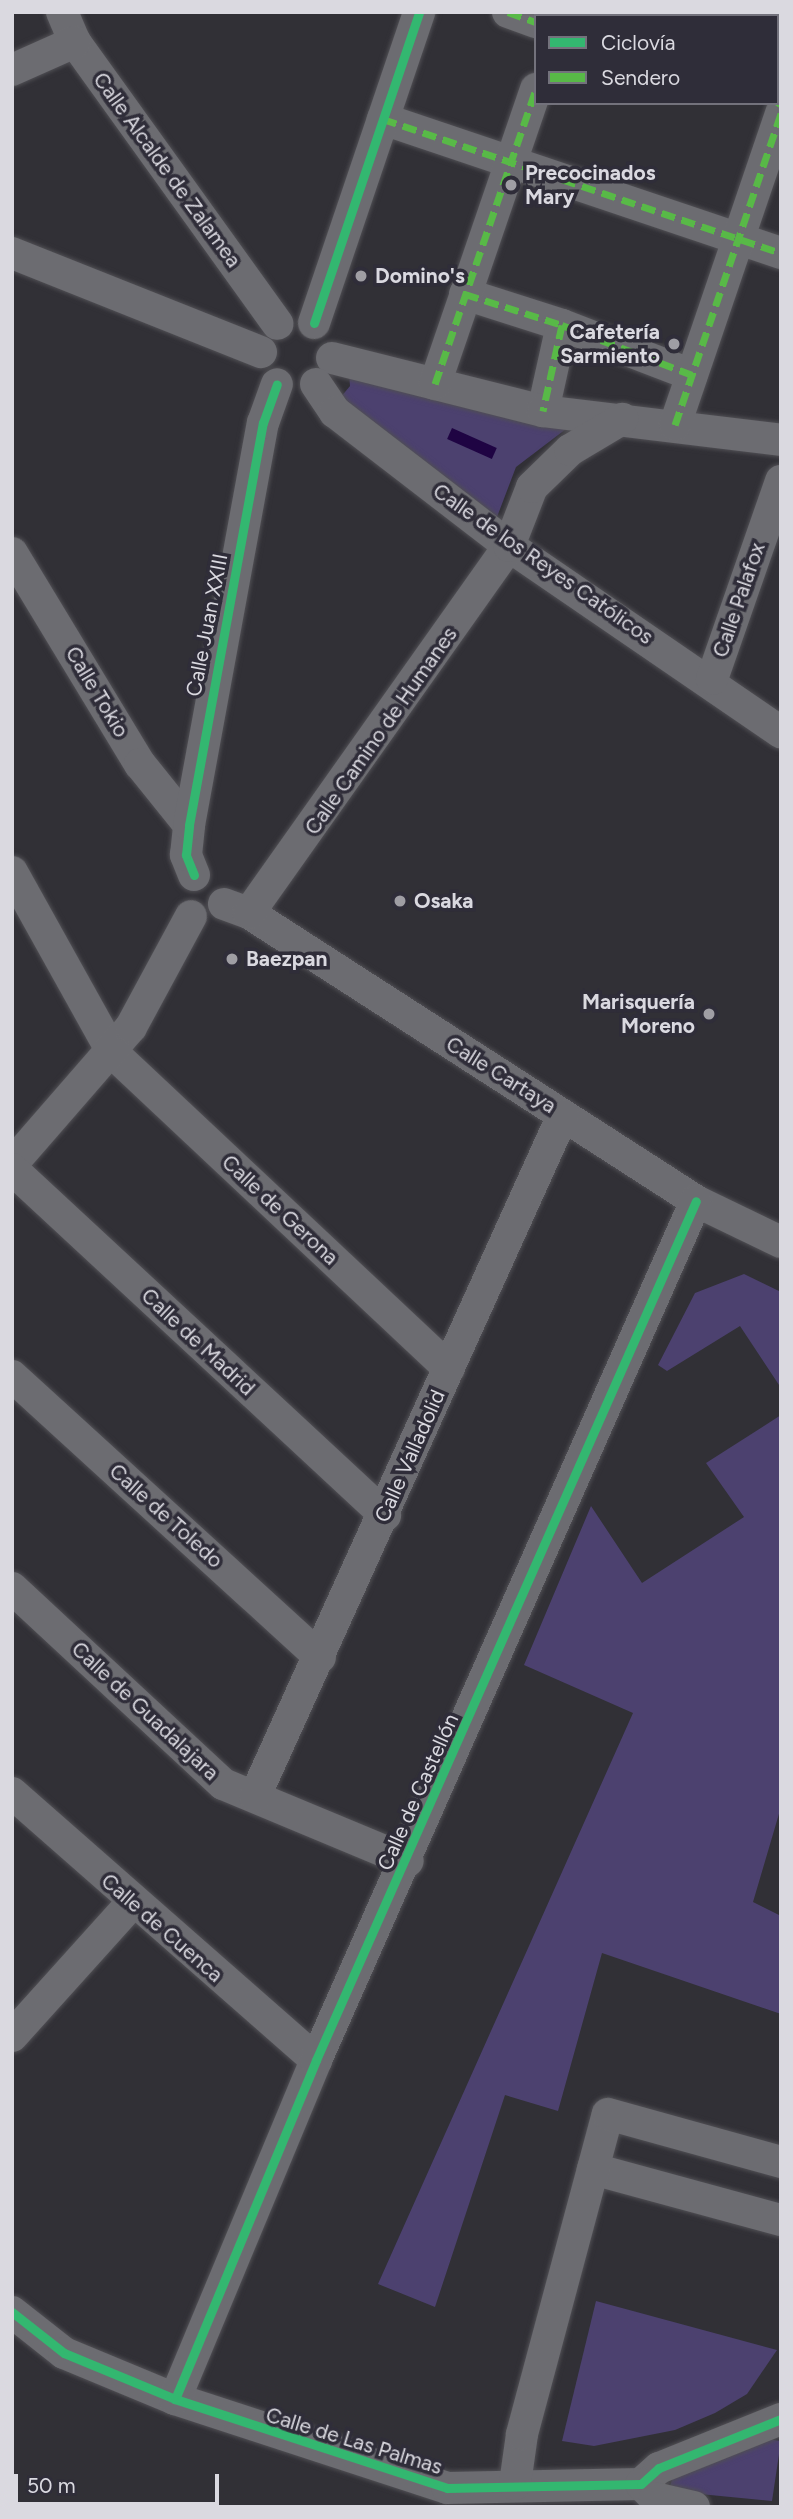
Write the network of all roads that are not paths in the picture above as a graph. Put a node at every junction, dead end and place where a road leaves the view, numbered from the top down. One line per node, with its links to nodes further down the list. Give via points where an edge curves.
1 (62, 12): 5 (street, Calle Alcalde de Zalamea)
2 (419, 12): 9 (street)
3 (508, 12): 4 (street)
4 (534, 21)
5 (75, 42): 6 (street); 16 (street, Calle Alcalde de Zalamea)
6 (12, 70)
7 (534, 95): 10 (street)
8 (781, 113): 11 (street)
9 (383, 119): 10 (street); 15 (street)
10 (510, 163): 11 (street); 14 (street)
11 (738, 239): 13 (street); 20 (street)
12 (12, 253): 18 (street)
13 (781, 253)
14 (465, 293): 17 (street); 22 (street)
15 (314, 323): 16 (street, via 296,318); 19 (street, via 329,338)
16 (278, 324): 18 (street)
17 (562, 325): 20 (street); 23 (street)
18 (261, 352): 21 (street)
19 (324, 371): 21 (street, via 296,390); 22 (street); 28 (street, Calle de los Reyes Católicos, via 335,412)
20 (692, 375): 25 (street)
21 (277, 384): 32 (street, Calle Juan XXIII, via 263,423)
22 (435, 384): 23 (street)
23 (543, 411): 24 (street)
24 (622, 419): 25 (street); 28 (street, Calle Camino de Humanes, via 570,450 532,487)
25 (676, 425): 26 (street)
26 (781, 440)
27 (781, 481): 30 (street, Calle Palafox)
28 (509, 546): 30 (street, Calle de los Reyes Católicos); 35 (street, Calle Camino de Humanes)
29 (15, 565): 32 (street, Calle Tokio, via 141,764)
30 (712, 679): 31 (street, Calle de los Reyes Católicos)
31 (781, 732)
32 (188, 825): 34 (street, Calle Juan XXIII, via 186,855)
33 (12, 872): 37 (street, Calle de Gerona)
34 (194, 874): 35 (street, via 218,879); 36 (street, via 180,889)
35 (236, 908): 36 (street, via 210,917); 38 (street, Calle Cartaya)
36 (191, 916): 37 (street, via 173,960)
37 (113, 1052): 39 (street); 42 (street, Calle de Gerona)
38 (563, 1115): 40 (street, Calle Cartaya); 42 (street, Calle Valladolid)
39 (12, 1167): 44 (street, Calle de Madrid)
40 (696, 1201): 41 (street, Calle Cartaya); 49 (street, Calle de Castellón)
41 (779, 1237)
42 (449, 1368): 44 (street, Calle Valladolid)
43 (12, 1376): 46 (street, Calle de Toledo)
44 (384, 1515): 46 (street, Calle Valladolid)
45 (12, 1588): 48 (street, Calle de Guadalajara, via 223,1784)
46 (320, 1657): 48 (street, Calle Valladolid)
47 (12, 1793): 50 (street, Calle de Cuenca)
48 (255, 1796): 49 (street, Calle de Guadalajara)
49 (408, 1861): 52 (street, Calle de Castellón)
50 (131, 1904): 51 (street); 52 (street, Calle de Cuenca)
51 (12, 2036)
52 (316, 2060): 57 (street, Calle de Castellón)
53 (781, 2162): 54 (street, via 608,2114)
54 (593, 2169): 55 (street); 59 (street, via 522,2434)
55 (781, 2221)
56 (12, 2312): 57 (street, Calle de Las Palmas, via 64,2353)
57 (175, 2399): 61 (street, Calle de Las Palmas)
58 (781, 2419): 60 (street, via 659,2468)
59 (514, 2484): 60 (street, Calle de Las Palmas); 61 (street, Calle de Las Palmas)
60 (636, 2492): 62 (street)
61 (444, 2497)
62 (694, 2507)

